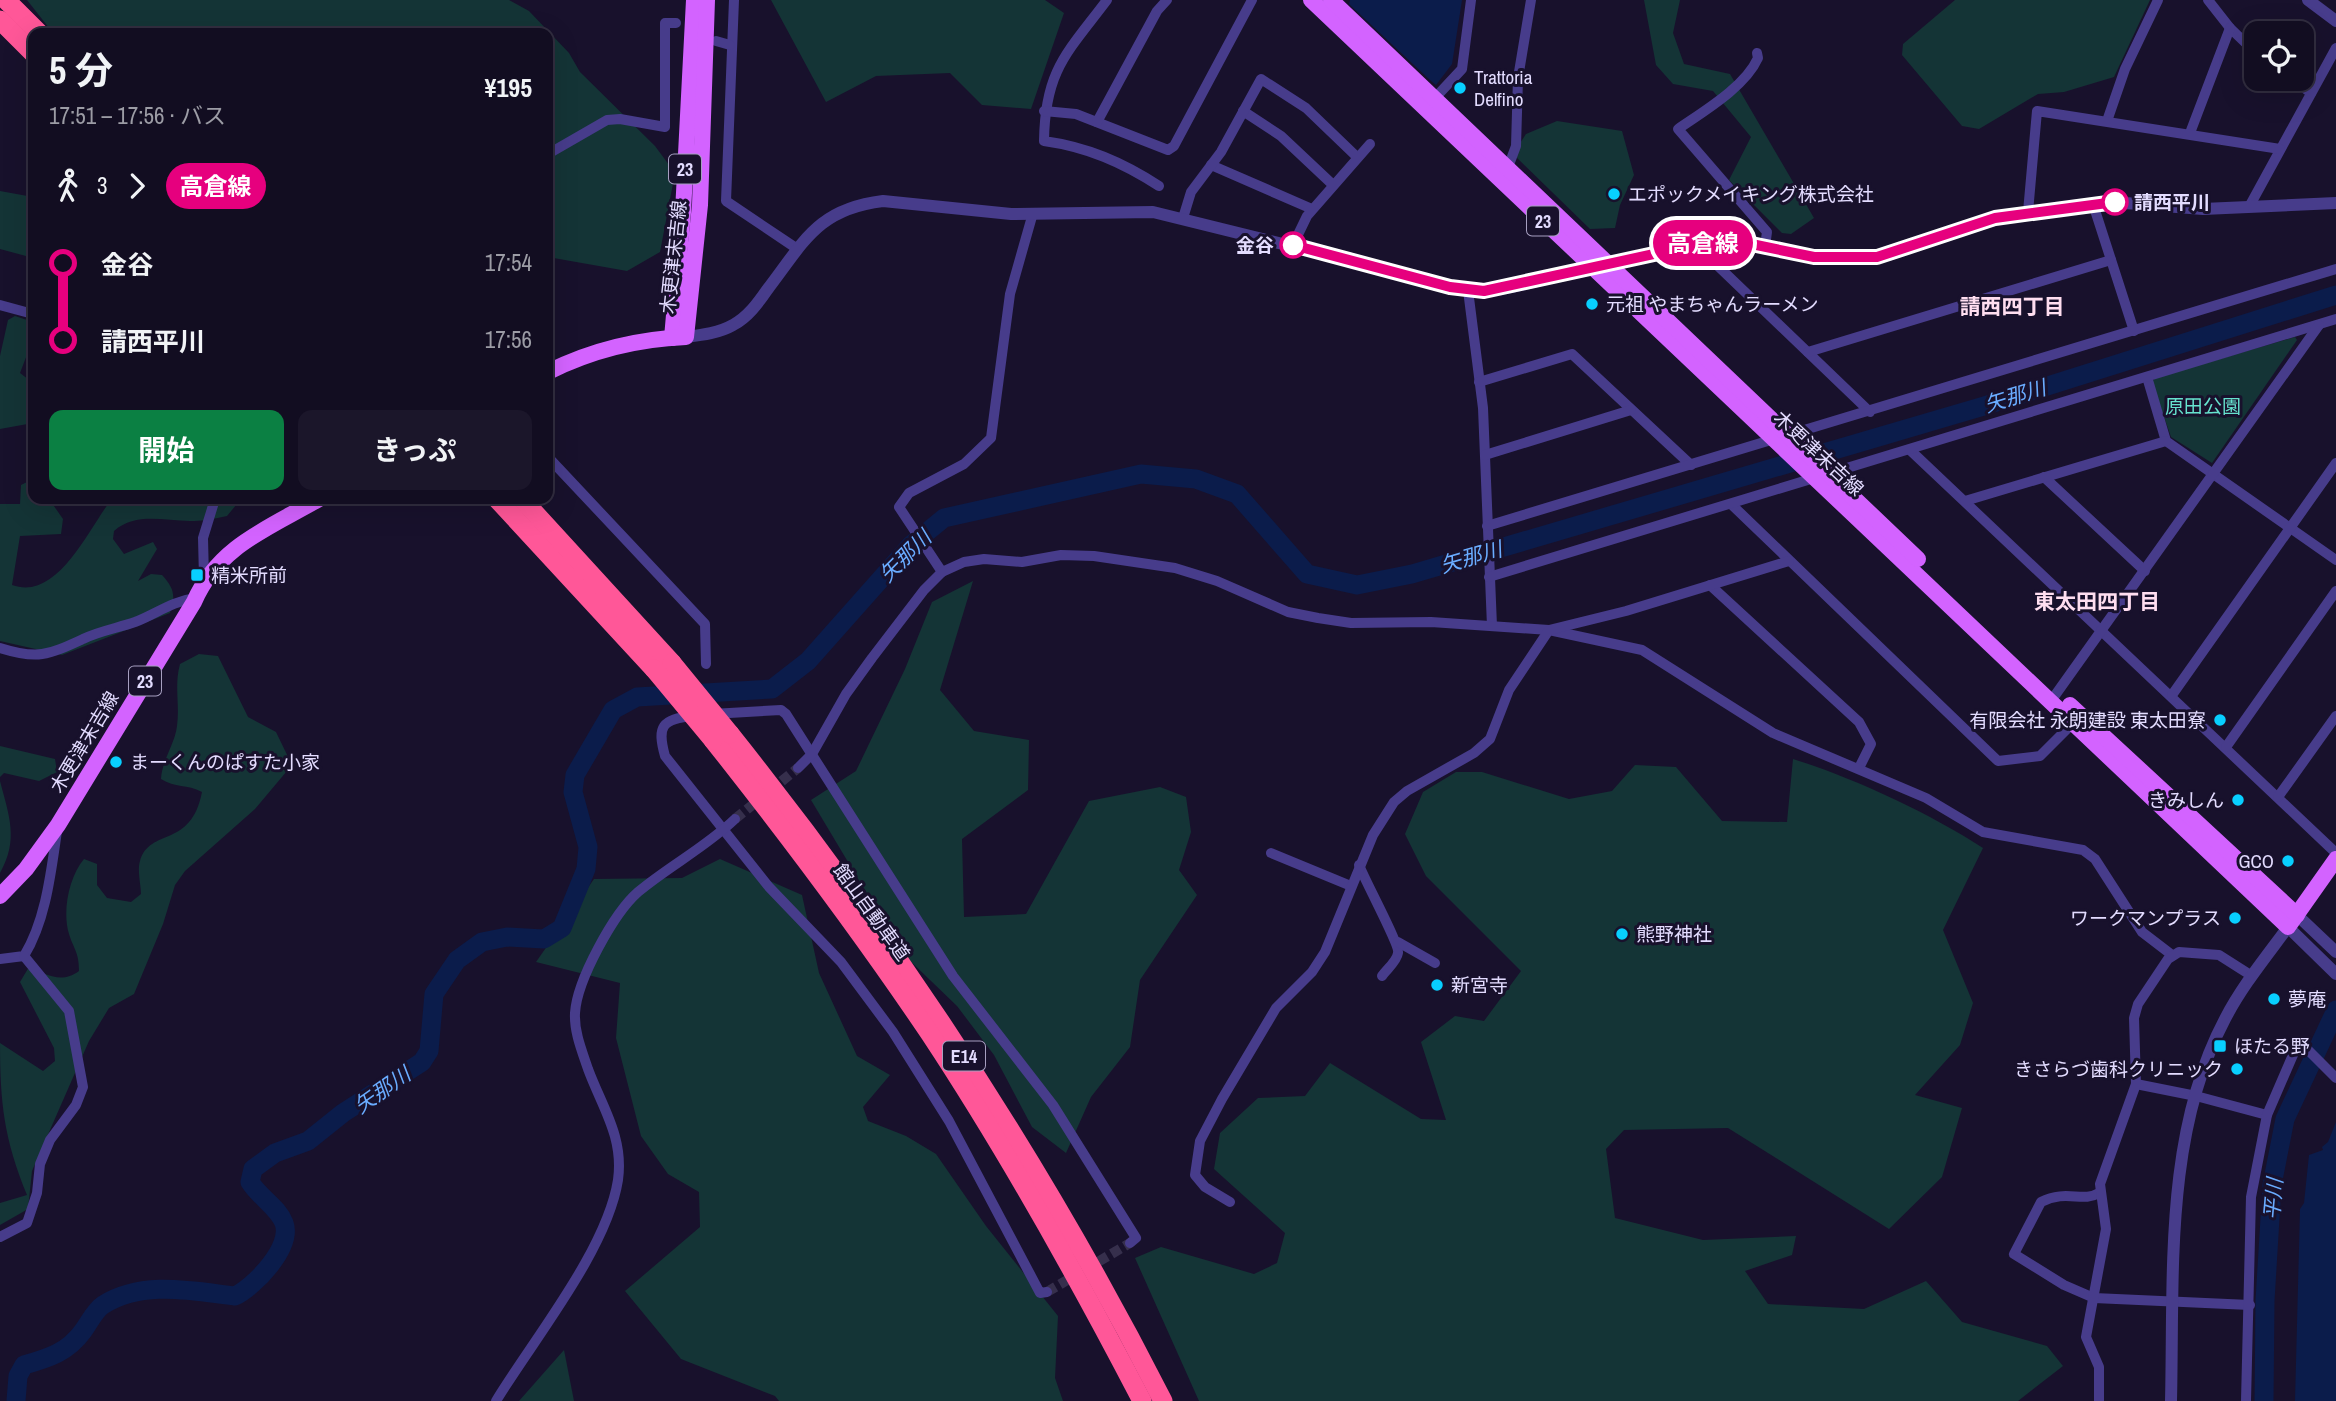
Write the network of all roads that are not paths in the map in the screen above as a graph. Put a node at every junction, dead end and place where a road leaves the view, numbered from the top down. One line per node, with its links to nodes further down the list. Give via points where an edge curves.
1 (6, 0): 18 (highway)
2 (694, 0): 35 (main road, 木更津末吉線 / 23)
3 (707, 0): 64 (main road, 木更津末吉線 / 23, via 700,205)
4 (734, 0): 22 (street)
5 (1107, 0): 29 (street, via 1067,51 1048,87)
6 (1167, 0): 32 (street)
7 (1252, 0): 32 (street, via 1174,146 1163,150)
8 (1311, 0): 56 (main road, 木更津末吉線 / 23)
9 (1331, 0): 28 (main road, 木更津末吉線 / 23)
10 (1471, 0): 28 (street, via 1462,69)
11 (1531, 0): 41 (street, via 1518,78 1516,146)
12 (2158, 0): 31 (street, via 2125,69)
13 (2208, 0): 19 (street)
14 (2308, 0): 16 (street)
15 (0, 20): 23 (highway)
16 (2336, 21)
17 (676, 23): 33 (street, via 665,23)
18 (34, 28)
19 (2231, 28): 20 (street); 34 (street)
20 (2244, 40)
21 (716, 41): 22 (street)
22 (730, 45): 54 (street, via 726,201)
23 (28, 47)
24 (2336, 48): 27 (street)
25 (1757, 53): 53 (street, via 1752,68 1720,101 1678,129 1767,232)
26 (2308, 91): 27 (street)
27 (2311, 93): 37 (street)
28 (1434, 99): 41 (main road, 木更津末吉線 / 23)
29 (1044, 111): 32 (street, via 1076,114); 43 (street, via 1044,141 1076,145 1124,163)
30 (1243, 111): 39 (street, via 1261,79 1306,108); 40 (street); 42 (street, via 1282,136)
31 (2108, 121): 34 (street); 48 (street, via 2036,111)
32 (1097, 122)
33 (665, 128): 35 (street); 38 (street, via 607,120)
34 (2190, 133): 37 (street)
35 (685, 136): 64 (main road, 木更津末吉線 / 23)
36 (1370, 144): 39 (street)
37 (2280, 149): 46 (street)
38 (553, 151)
39 (1357, 157): 42 (street)
40 (1211, 165): 47 (street); 50 (street, via 1191,192)
41 (1507, 170): 56 (main road, 木更津末吉線 / 23)
42 (1332, 184): 47 (street)
43 (1159, 186)
44 (2336, 202): 46 (street)
45 (2093, 204): 46 (street); 48 (street); 55 (street)
46 (2249, 207)
47 (1312, 209): 52 (street)
48 (2028, 212): 53 (street, via 1978,223 1877,257 1814,257)
49 (1033, 213): 50 (street, via 1137,211); 54 (street, via 864,203 828,217); 93 (street, via 1010,294 991,438 970,460 909,493 899,507)
50 (1182, 218): 52 (street)
51 (1695, 244): 53 (street, via 1726,241); 56 (street); 65 (street)
52 (1293, 245): 58 (street)
53 (1765, 246)
54 (796, 248): 64 (street, via 748,315 716,332)
55 (2111, 260): 63 (street); 65 (street)
56 (1599, 266): 58 (street, via 1513,287); 71 (main road, 木更津末吉線 / 23)
57 (2336, 268): 63 (street)
58 (1468, 290): 68 (street)
59 (0, 305): 60 (street)
60 (28, 313)
61 (2336, 319): 62 (street)
62 (2319, 325): 67 (street); 78 (street)
63 (2134, 331): 70 (street)
64 (679, 338): 66 (main road, 木更津末吉線, via 583,354)
65 (1808, 352): 70 (street)
66 (553, 370)
67 (2147, 377): 72 (street); 73 (street)
68 (1479, 382): 69 (street, via 1572,354); 74 (street)
69 (1630, 410): 74 (street); 77 (street)
70 (1870, 412): 71 (street)
71 (1783, 438): 77 (street); 79 (main road, 木更津末吉線 / 23)
72 (2166, 440): 78 (street); 80 (street)
73 (1909, 450): 79 (street); 81 (street)
74 (1485, 455): 88 (street)
75 (553, 462): 103 (street, via 705,624)
76 (2336, 463): 87 (street)
77 (1691, 465): 88 (street)
78 (2214, 474): 87 (street); 92 (street)
79 (1823, 476): 86 (street); 105 (main road, 木更津末吉線 / 23)
80 (2044, 477): 81 (street); 92 (street)
81 (1965, 501): 101 (street)
82 (213, 504): 95 (street, via 203,538)
83 (310, 504): 95 (main road, 木更津末吉線 / 23, via 230,550)
84 (503, 504): 89 (highway, 館山自動車道 / E14)
85 (526, 504): 89 (highway, 館山自動車道 / E14)
86 (1731, 504): 91 (street); 94 (street)
87 (2290, 528): 90 (street); 104 (street)
88 (1487, 530): 94 (street)
89 (566, 558): 108 (highway, 館山自動車道 / E14, bridge)
90 (2336, 560)
91 (1789, 561): 96 (street); 107 (street, via 1998,761 2040,756)
92 (2145, 571): 101 (street)
93 (942, 572): 99 (street, via 984,559 1022,562 1061,555 1094,556 1175,568 1318,618); 110 (street, via 846,694)
94 (1489, 573): 99 (street)
95 (204, 578): 98 (main road, 木更津末吉線 / 23)
96 (1710, 585): 100 (street); 112 (street, via 1859,722 1871,744)
97 (2336, 591): 109 (street)
98 (196, 598): 102 (street, via 173,603 45,656); 115 (main road, 木更津末吉線 / 23)
99 (1492, 626): 100 (street)
100 (1549, 630): 112 (street, via 1642,650 1773,733); 120 (street, via 1509,690 1490,738 1475,753 1394,802)
101 (2103, 630): 104 (street); 105 (street)
102 (0, 648)
103 (706, 664)
104 (2172, 695): 109 (street)
105 (2054, 697): 107 (main road, 木更津末吉線 / 23)
106 (2336, 716): 113 (street)
107 (2077, 718): 123 (main road, 木更津末吉線 / 23)
108 (721, 737): 146 (highway, 館山自動車道 / E14, via 930,1035 1047,1227); 147 (highway, 館山自動車道 / E14, via 809,834 900,959 1063,1216)
109 (2226, 747): 113 (street)
110 (812, 754): 111 (street); 116 (street, via 781,710 667,721 660,735 665,756); 140 (street, via 953,976 1032,1075 1086,1155 1136,1238)
111 (798, 768)
112 (1859, 768): 126 (street, via 1926,798 1983,832 2082,850 2095,859 2142,932)
113 (2278, 797): 118 (street)
114 (735, 819): 116 (street)
115 (58, 825): 122 (main road, 木更津末吉線 / 23); 127 (street, via 41,915)
116 (722, 831): 141 (street, via 841,962 887,1023 949,1121 1040,1293); 145 (street, via 635,895 594,957 582,984 575,1021 593,1082 617,1136 617,1188 597,1239)
117 (1271, 853): 121 (street)
118 (2336, 853)
119 (2336, 859): 123 (main road)
120 (1360, 865): 121 (street); 124 (street, via 1380,914)
121 (1351, 886): 138 (street, via 1325,952 1312,972 1276,1007 1200,1140 1195,1175)
122 (0, 896)
123 (2292, 921): 125 (street); 130 (street); 132 (street)
124 (1398, 942): 129 (street); 131 (street, via 1397,957)
125 (2336, 952)
126 (2172, 955): 132 (street, via 2219,955); 134 (street, via 2138,1004 2134,1018)
127 (24, 956): 128 (street); 139 (street, via 69,1011 83,1087 40,1164 27,1223)
128 (0, 959)
129 (1435, 963)
130 (2336, 974)
131 (1382, 976)
132 (2252, 976): 135 (street, via 2216,1037)
133 (2336, 1078): 136 (street, via 2299,1041)
134 (2136, 1084): 135 (street); 137 (street)
135 (2196, 1096): 136 (street); 143 (street, via 2179,1185)
136 (2267, 1115): 144 (street, via 2251,1197)
137 (2099, 1193): 142 (street, via 2106,1229); 142 (street, via 2083,1197 2061,1194 2041,1202 2014,1254)
138 (1230, 1202)
139 (0, 1237)
140 (1130, 1243)
141 (1047, 1292)
142 (2094, 1298): 143 (street); 148 (street, via 2087,1337 2099,1367)
143 (2174, 1301): 144 (street); 149 (street)
144 (2250, 1305): 150 (street)
145 (496, 1401)
146 (1142, 1401)
147 (1163, 1401)
148 (2099, 1401)
149 (2171, 1401)
150 (2246, 1401)

